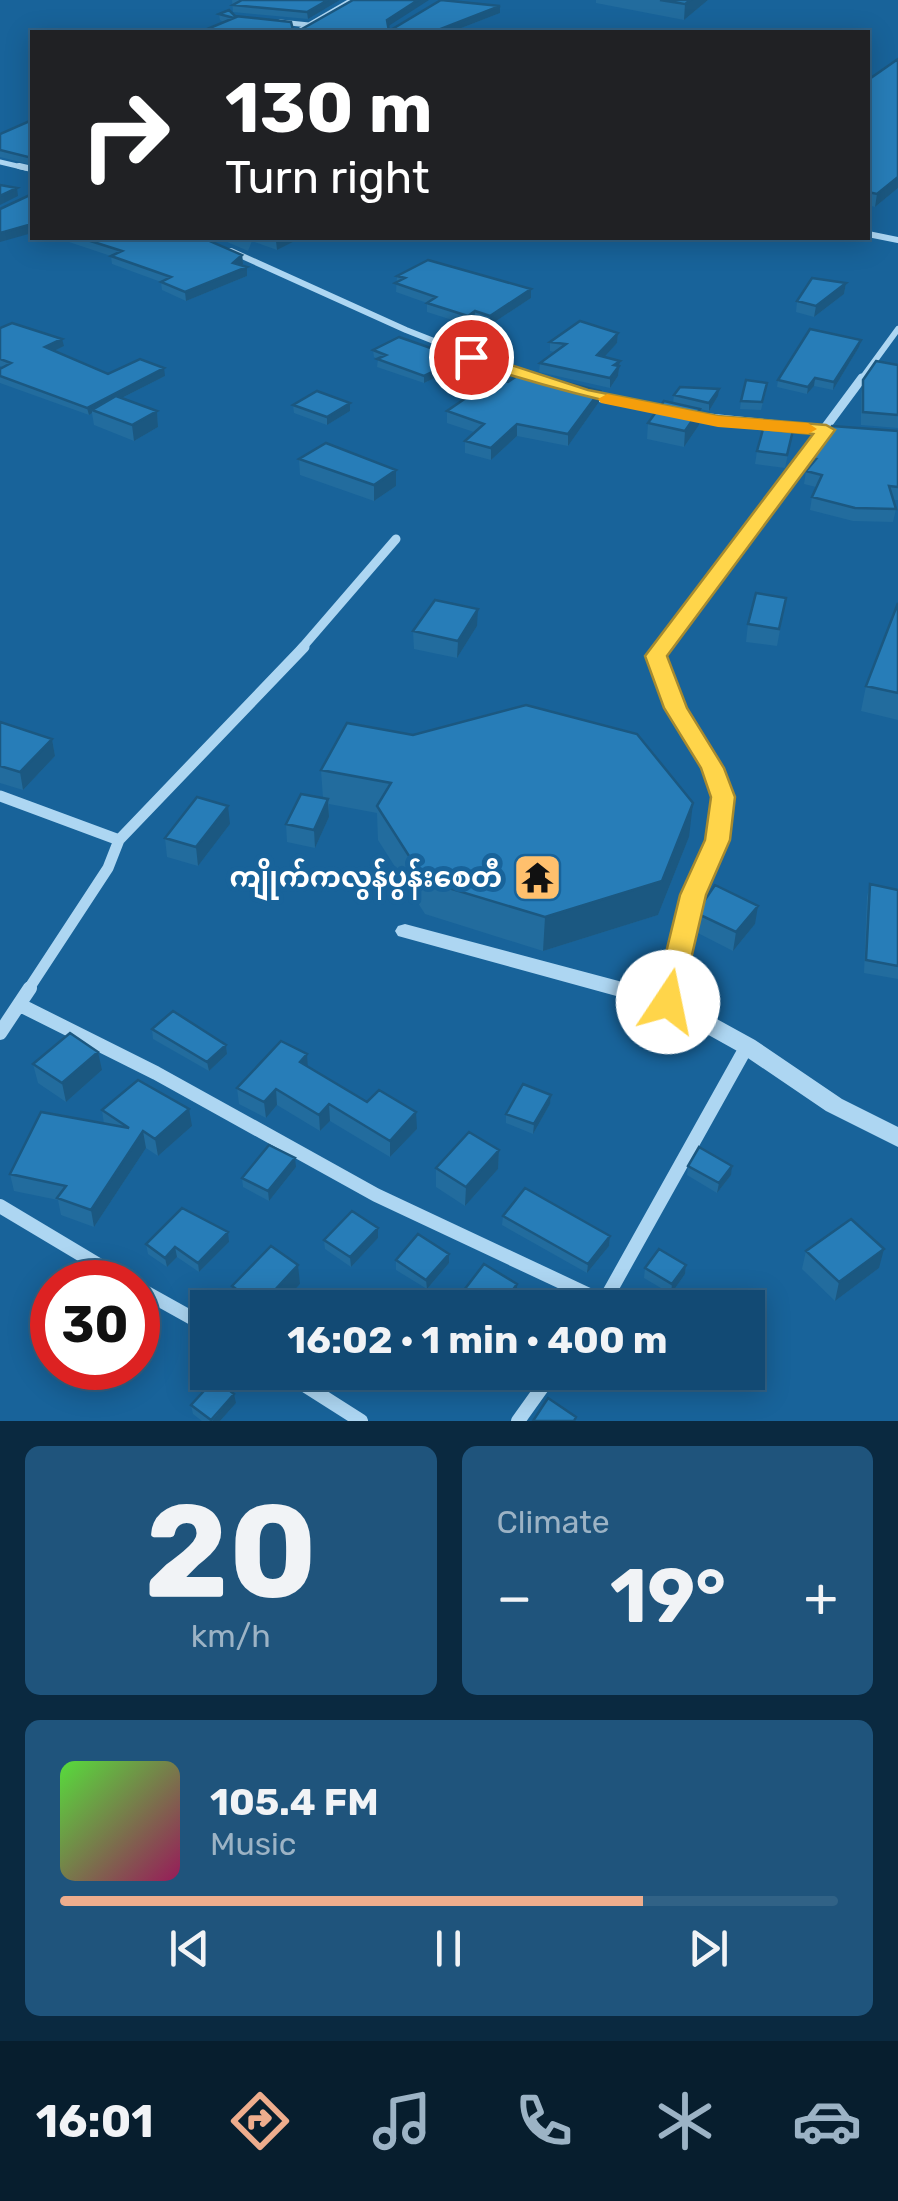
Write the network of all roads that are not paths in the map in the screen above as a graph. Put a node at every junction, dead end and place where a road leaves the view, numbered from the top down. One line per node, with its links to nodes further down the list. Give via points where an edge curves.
1 (352, 0): 3 (street)
2 (272, 21): 3 (street)
3 (309, 25): 4 (street)
4 (300, 30)
5 (0, 162): 6 (street)
6 (30, 169)
7 (870, 234): 8 (street)
8 (898, 240)
9 (219, 245): 11 (street)
10 (898, 329): 13 (street)
11 (536, 380)
12 (568, 390): 13 (street, via 718,421)
13 (826, 430): 14 (street); 19 (street, via 656,656 723,797 717,840 693,895)
14 (844, 432)
15 (396, 539): 17 (street, via 324,626)
16 (0, 796): 17 (street)
17 (119, 840): 20 (street)
18 (405, 930): 19 (street)
19 (668, 1002): 22 (street)
20 (20, 1005): 21 (street); 26 (street, via 94,1038 380,1197)
21 (0, 1032)
22 (747, 1046): 23 (street, via 834,1105); 27 (street)
23 (898, 1138)
24 (0, 1206): 25 (street)
25 (90, 1260)
26 (577, 1290)
27 (610, 1290)
28 (160, 1300): 29 (street)
29 (190, 1317)
30 (312, 1390): 32 (street)
31 (540, 1390): 33 (street)
32 (361, 1421)
33 (518, 1421)

